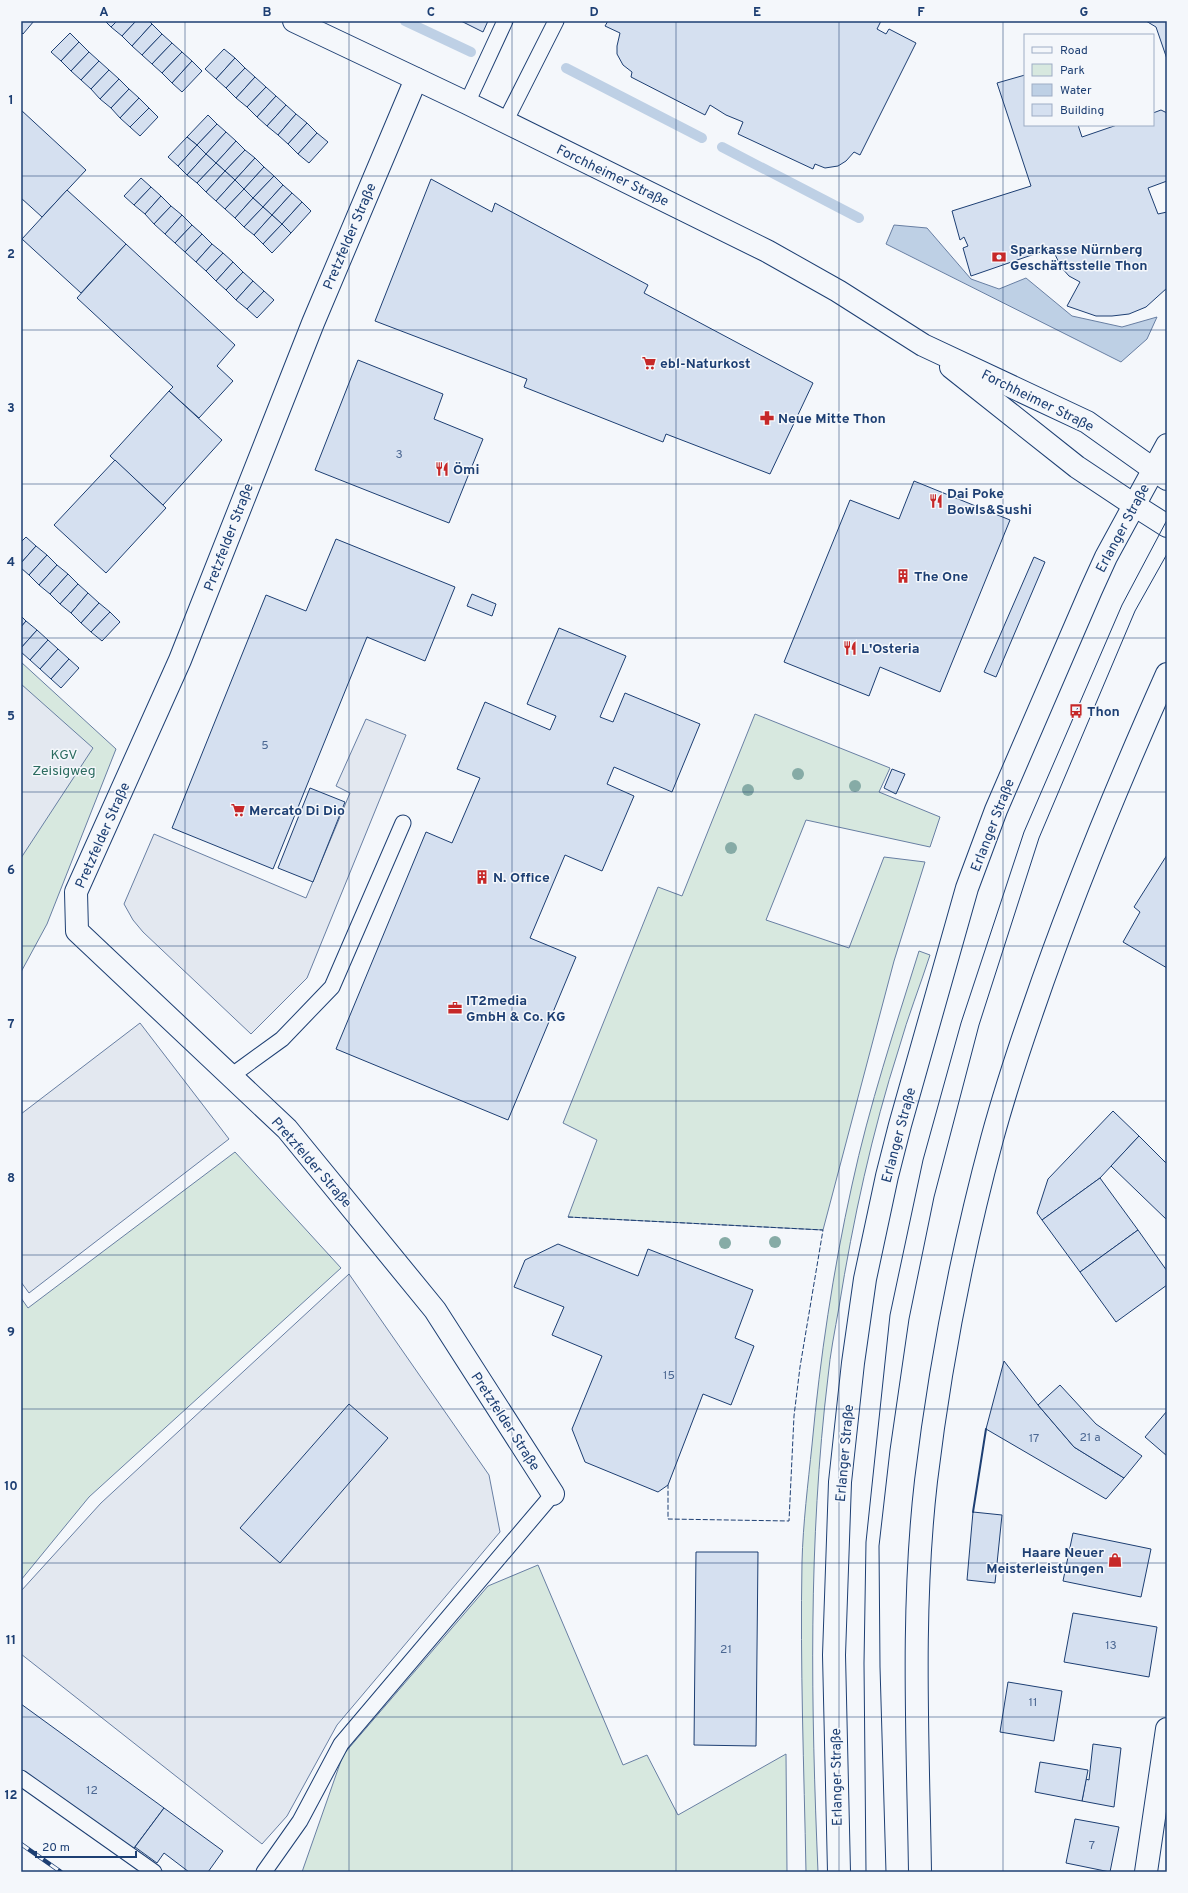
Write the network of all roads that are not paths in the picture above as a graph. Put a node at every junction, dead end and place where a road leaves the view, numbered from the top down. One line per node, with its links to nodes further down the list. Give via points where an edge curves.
1 (294, 21): 4 (street, Forchheimer Straße)
2 (505, 21): 5 (lane)
3 (556, 21): 6 (lane)
4 (416, 79): 5 (street, Forchheimer Straße); 14 (street, Pretzfelder Straße, via 305,342 180,660 76,892 77,931)
5 (467, 103): 6 (street, Forchheimer Straße)
6 (505, 122): 7 (street, Forchheimer Straße, via 766,251 838,291)
7 (923, 345): 9 (street, Forchheimer Straße, via 1087,422); 10 (street, Forchheimer Straße, via 1076,467)
8 (1167, 445): 9 (street, Erlanger Straße)
9 (1160, 474): 10 (street, Erlanger Straße)
10 (1134, 505): 11 (street, Forchheimer Straße); 20 (street, Erlanger Straße, via 1090,590 986,834 958,919 887,1176 865,1279 840,1482 834,1655)
11 (1167, 526)
12 (1167, 674): 21 (street, via 1090,854 1010,1076 984,1168 952,1308 927,1474 920,1554 917,1714)
13 (403, 824): 14 (lane, via 332,987 282,1039)
14 (230, 1076): 15 (street, Pretzfelder Straße, via 287,1130 435,1310)
15 (553, 1494): 19 (lane, via 341,1744 300,1821)
16 (1167, 1729): 22 (street)
17 (21, 1778): 18 (lane)
18 (154, 1872)
19 (264, 1872)
20 (839, 1872)
21 (920, 1872)
22 (1146, 1872)

